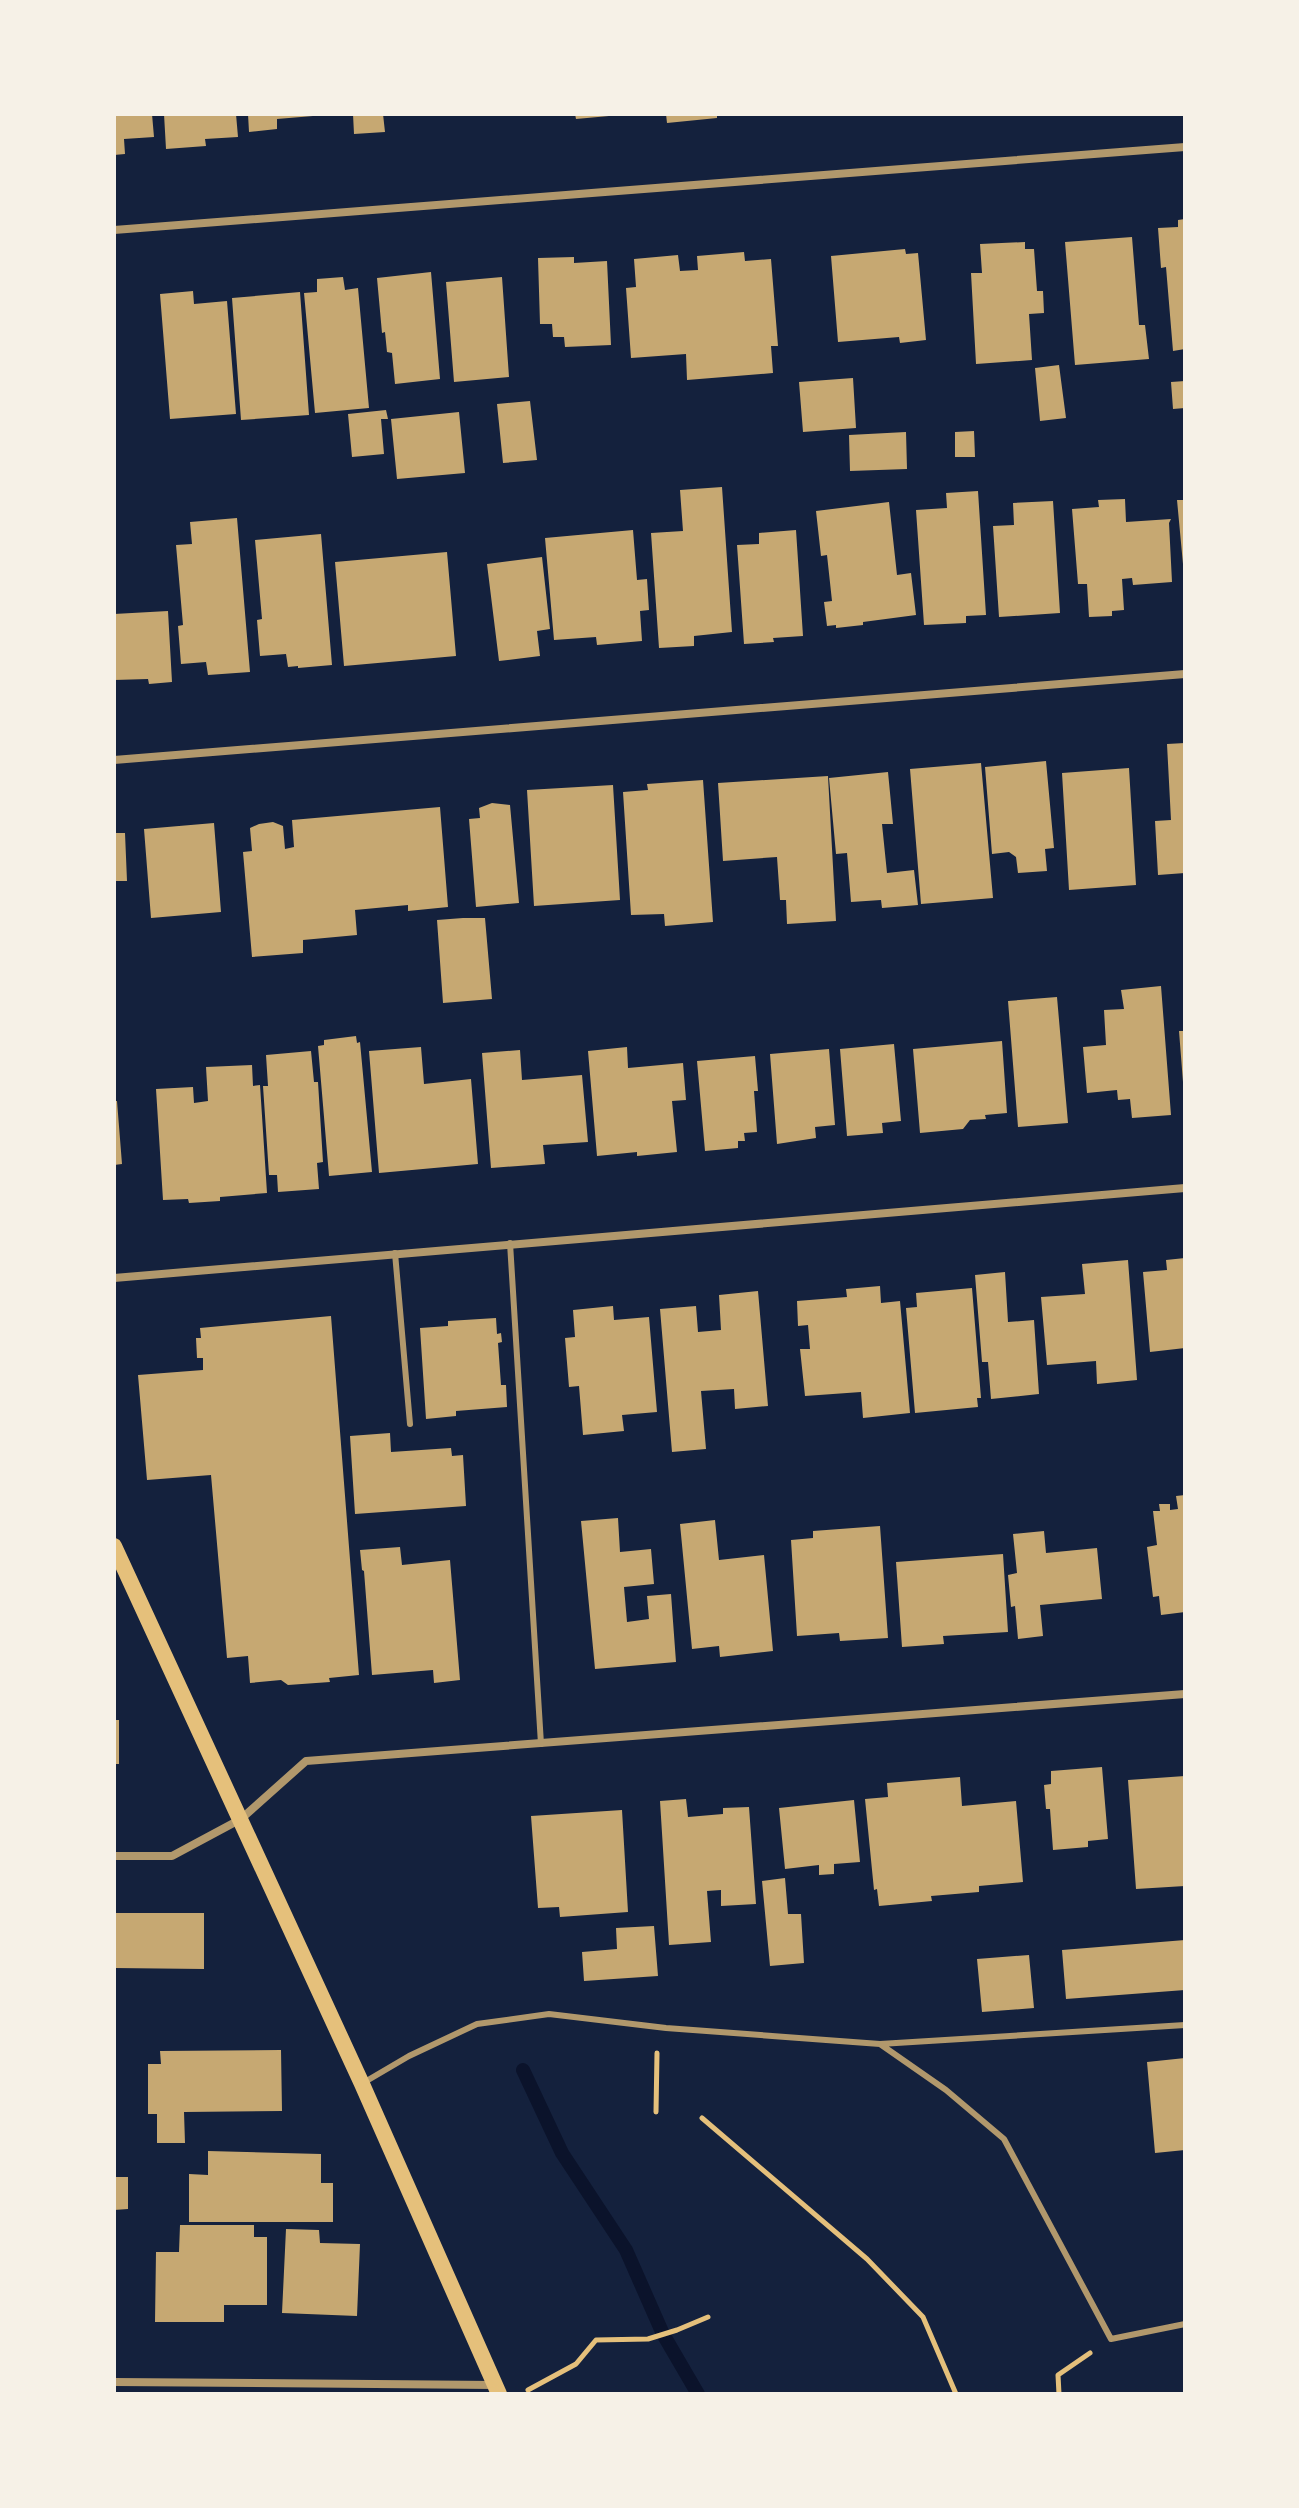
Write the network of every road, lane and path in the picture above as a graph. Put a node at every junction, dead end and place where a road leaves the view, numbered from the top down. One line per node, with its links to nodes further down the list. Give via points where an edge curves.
1 (1185, 147): 2 (street)
2 (114, 230)
3 (1185, 674): 4 (street)
4 (114, 760)
5 (1185, 1188): 6 (street)
6 (510, 1243): 7 (street); 12 (lane)
7 (395, 1253): 8 (street); 9 (lane)
8 (114, 1278)
9 (410, 1424)
10 (114, 1546): 13 (main road)
11 (1185, 1694): 12 (street)
12 (541, 1744): 13 (street, via 306,1761)
13 (241, 1819): 14 (street, via 172,1856); 18 (main road)
14 (114, 1856)
15 (1185, 2025): 17 (lane)
16 (657, 2027): 17 (lane); 18 (lane, via 549,2014 477,2024); 19 (path)
17 (880, 2044): 23 (lane, via 1004,2139)
18 (362, 2084): 25 (main road)
19 (656, 2112)
20 (702, 2118): 27 (path, via 867,2259 923,2317)
21 (708, 2317): 26 (path, via 648,2339 596,2340 576,2364)
22 (1185, 2324): 23 (lane)
23 (1111, 2339): 28 (path, via 1058,2375)
24 (114, 2382): 25 (street)
25 (498, 2389)
26 (520, 2394)
27 (956, 2394)
28 (1059, 2394)

